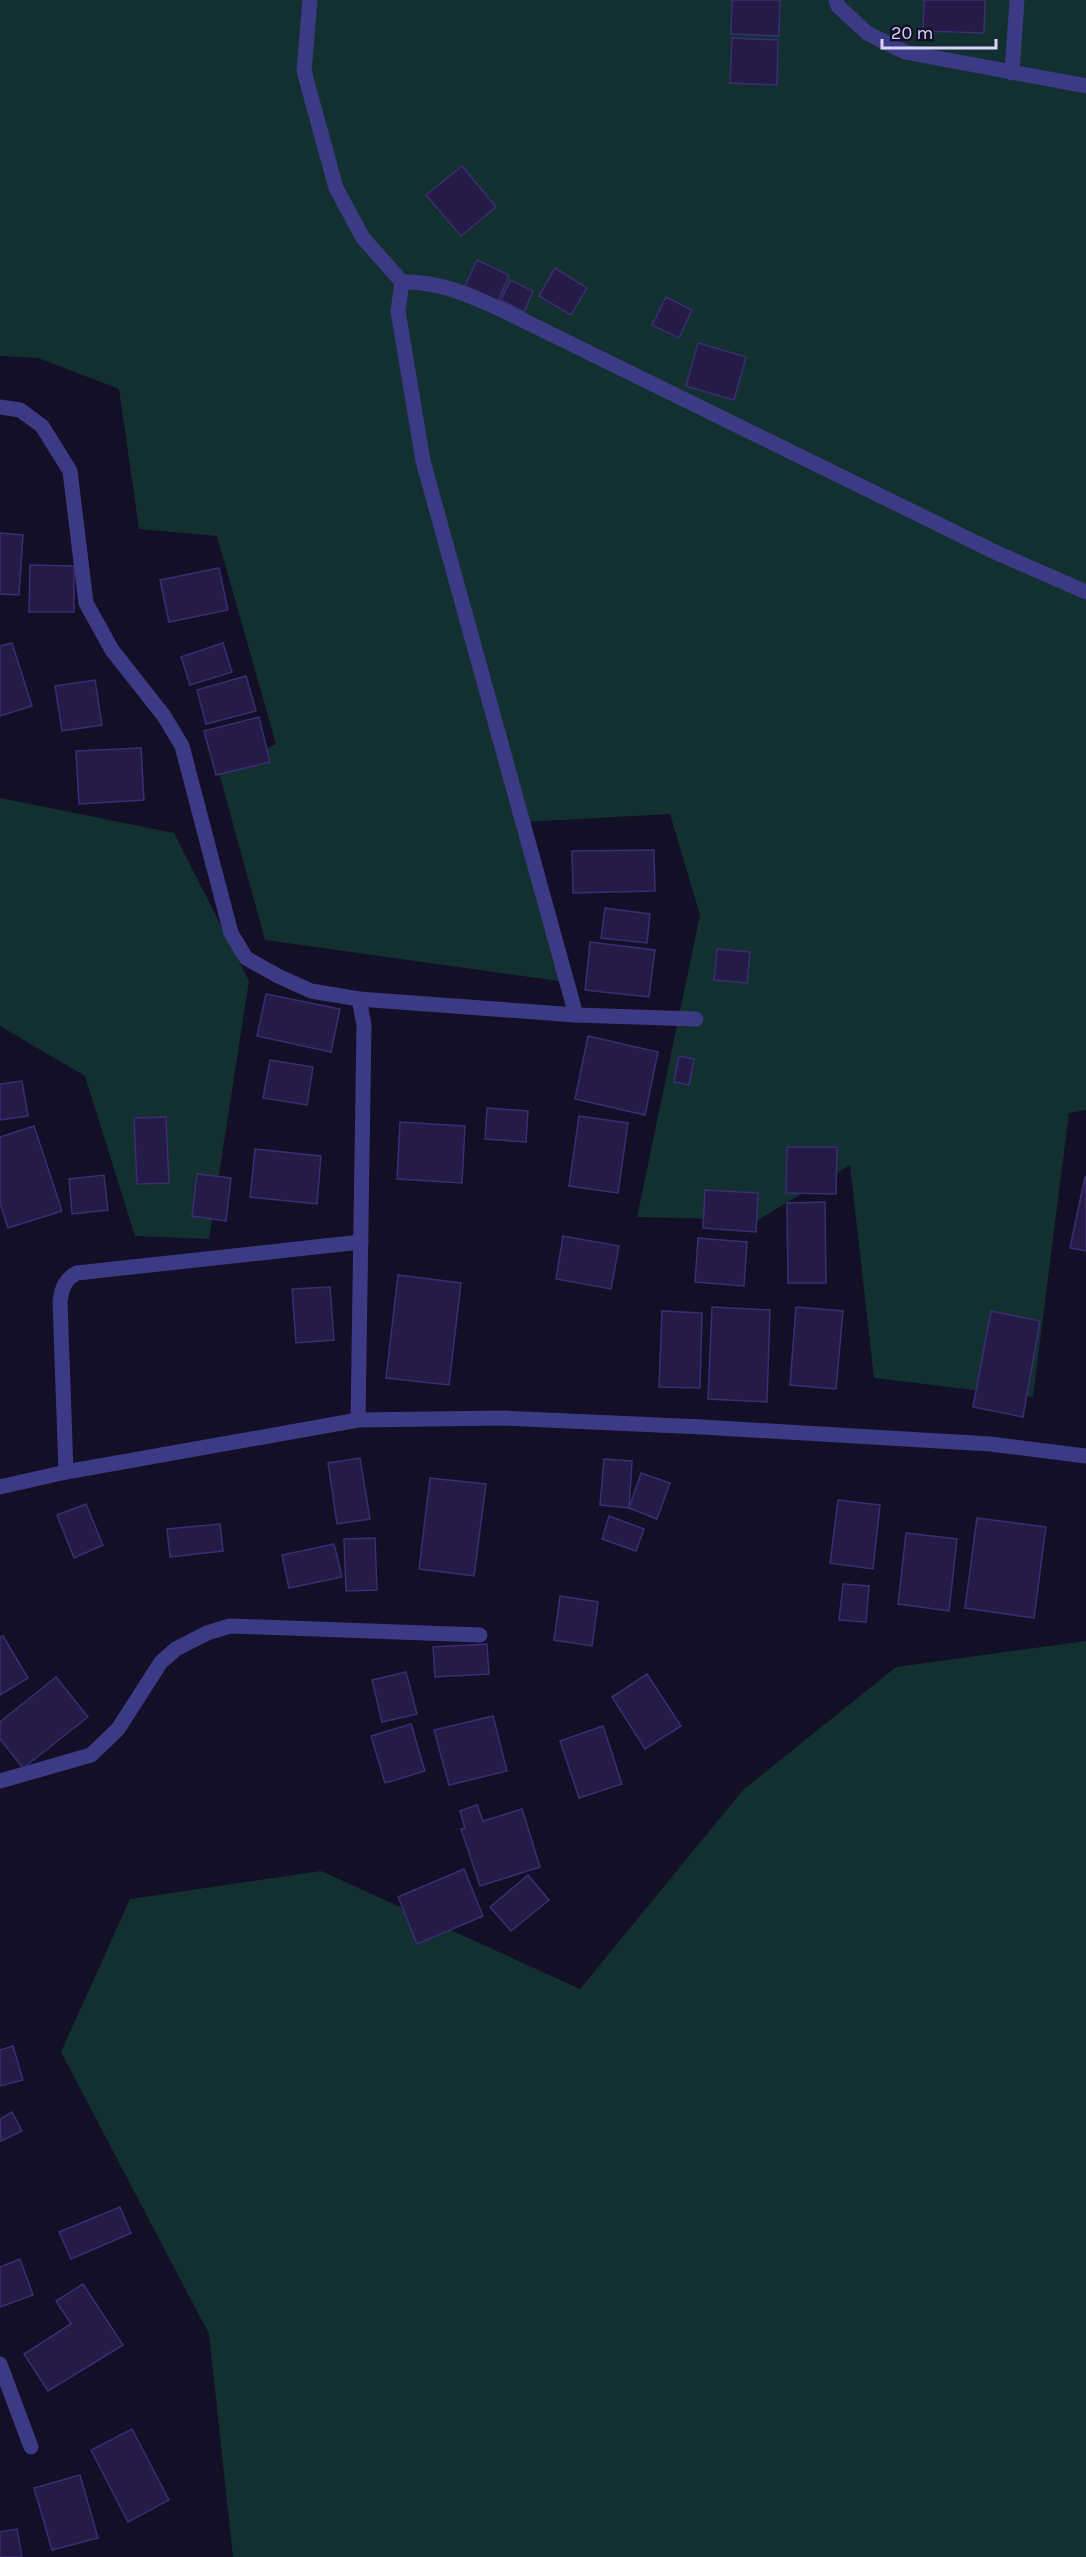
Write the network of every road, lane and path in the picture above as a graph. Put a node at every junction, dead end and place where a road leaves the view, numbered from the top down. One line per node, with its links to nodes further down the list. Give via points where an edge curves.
1 (310, 0): 6 (street, via 303,71 336,188 363,238)
2 (836, 0): 4 (street, via 867,33 904,52)
3 (1017, 0): 4 (street)
4 (1012, 72): 5 (street)
5 (1086, 86)
6 (402, 282): 8 (street, via 424,281 452,288 498,308 997,553); 10 (street, via 398,311 423,461)
7 (0, 407): 9 (street, via 20,410 42,426 70,471 86,603 112,650 164,716 182,746 231,933 246,958 311,991)
8 (1086, 591)
9 (359, 999): 10 (street); 12 (street, via 364,1025)
10 (576, 1015): 11 (street)
11 (696, 1019)
12 (361, 1242): 13 (street); 15 (street, via 70,1276 60,1301)
13 (358, 1420): 14 (street, via 503,1418 691,1426 990,1444); 15 (street)
14 (1086, 1456)
15 (66, 1472): 16 (street)
16 (0, 1487)
17 (480, 1635): 18 (street, via 230,1626 176,1649 161,1662 118,1729 90,1755)
18 (0, 1781)
19 (0, 2364): 20 (street)
20 (31, 2447)

